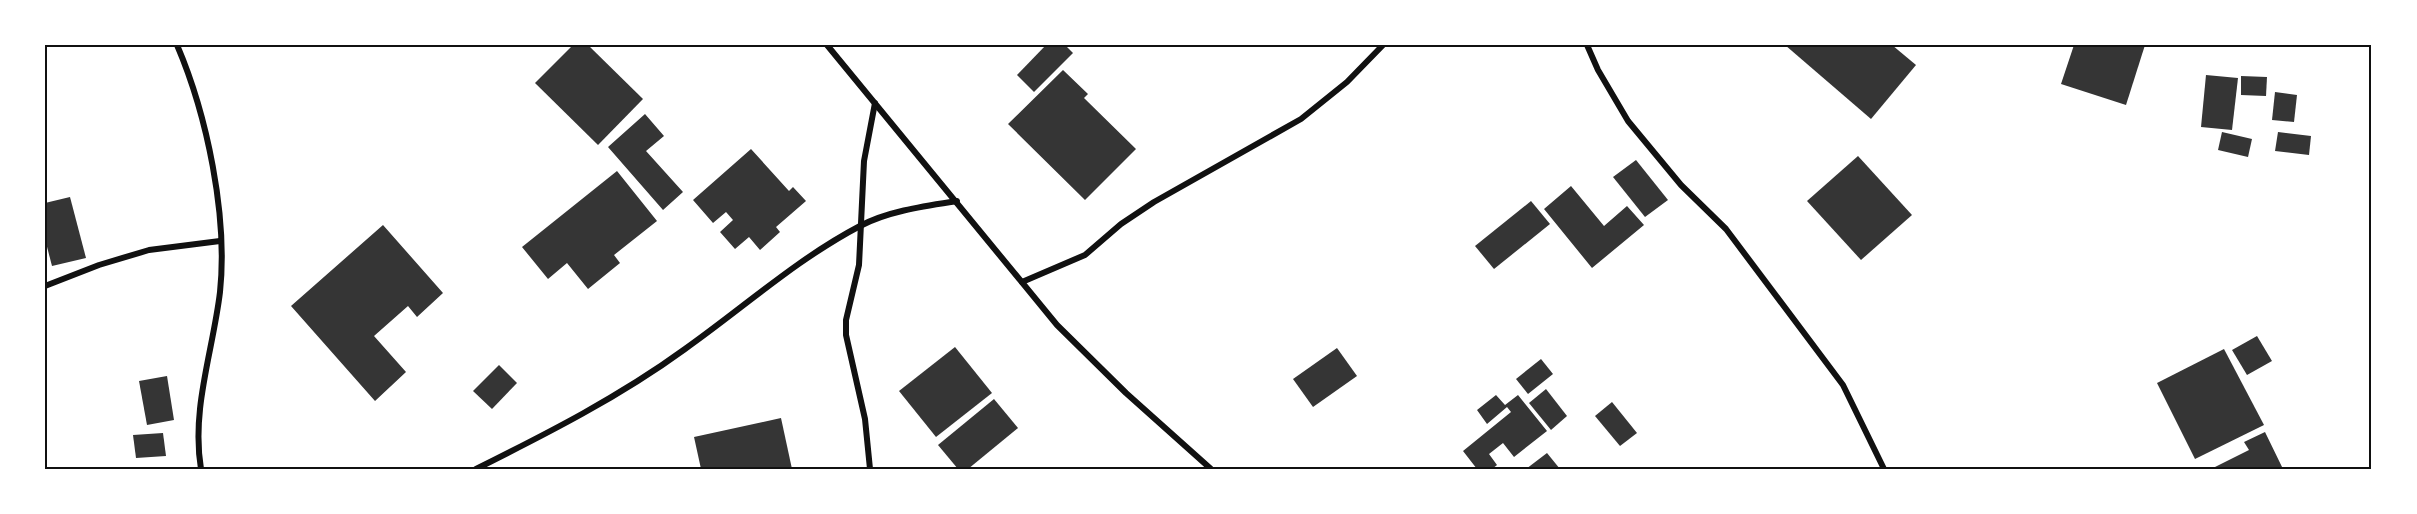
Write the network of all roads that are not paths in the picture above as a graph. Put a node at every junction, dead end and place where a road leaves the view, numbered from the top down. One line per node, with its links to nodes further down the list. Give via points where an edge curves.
1 (177, 45): 8 (street, via 191,76 214,177)
2 (827, 45): 5 (street)
3 (1383, 45): 9 (street, via 1347,82 1301,119 1154,202 1085,255)
4 (1587, 45): 15 (street, via 1628,122 1681,185 1726,229 1843,385)
5 (875, 103): 6 (street); 7 (street, via 864,160)
6 (957, 201): 7 (street, via 914,208); 9 (street)
7 (861, 225): 12 (street, via 782,276 622,392); 13 (street, via 859,265 846,335 865,418)
8 (220, 241): 10 (street, via 149,250); 11 (street, via 220,291 202,390 198,451)
9 (1022, 282): 14 (street, via 1057,325)
10 (45, 286)
11 (201, 469)
12 (476, 469)
13 (870, 469)
14 (1211, 469)
15 (1884, 469)

